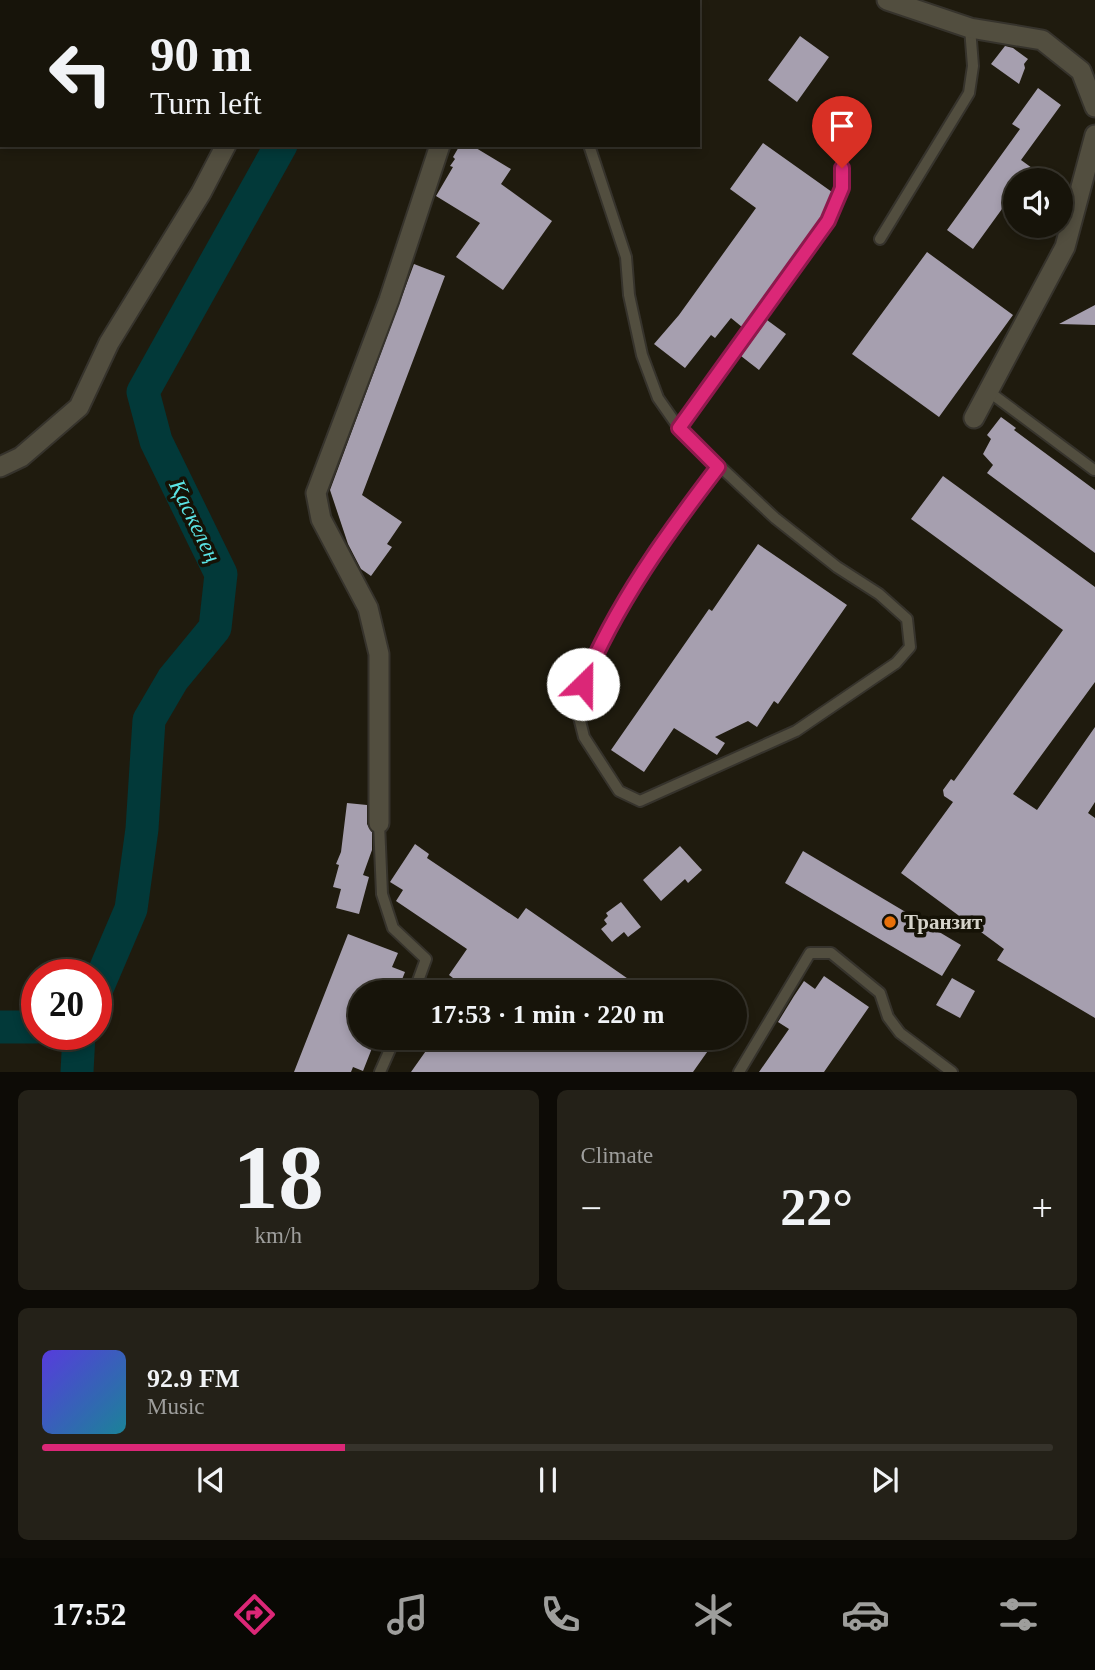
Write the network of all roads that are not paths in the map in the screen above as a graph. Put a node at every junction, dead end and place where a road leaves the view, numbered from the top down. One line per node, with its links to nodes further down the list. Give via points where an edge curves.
1 (887, 0): 2 (street)
2 (970, 27): 3 (street, via 1042,40 1081,71); 9 (lane, via 973,66 969,93)
3 (1094, 101)
4 (1095, 135): 10 (street, via 1065,247)
5 (225, 147): 13 (street, via 109,343 79,407 21,457)
6 (439, 147): 16 (street, via 389,300 316,493 321,519 368,608 379,654)
7 (590, 147): 12 (lane, via 626,257 642,355 658,398)
8 (842, 168): 12 (lane, via 842,188 828,221)
9 (880, 239)
10 (988, 391): 11 (street); 15 (lane)
11 (974, 418)
12 (679, 428): 14 (lane)
13 (0, 467)
14 (718, 467): 14 (lane, via 654,551 597,649 575,701 584,737 619,791 639,801 796,731 896,663 910,647 907,619 775,518)
15 (1094, 470)
16 (379, 823): 17 (lane, via 382,894 393,928 426,959)
17 (418, 980)
18 (390, 1050): 19 (lane)
19 (380, 1072)
20 (739, 1072): 21 (lane, via 810,953 831,953 880,993 888,1017 900,1033)
21 (952, 1072)

